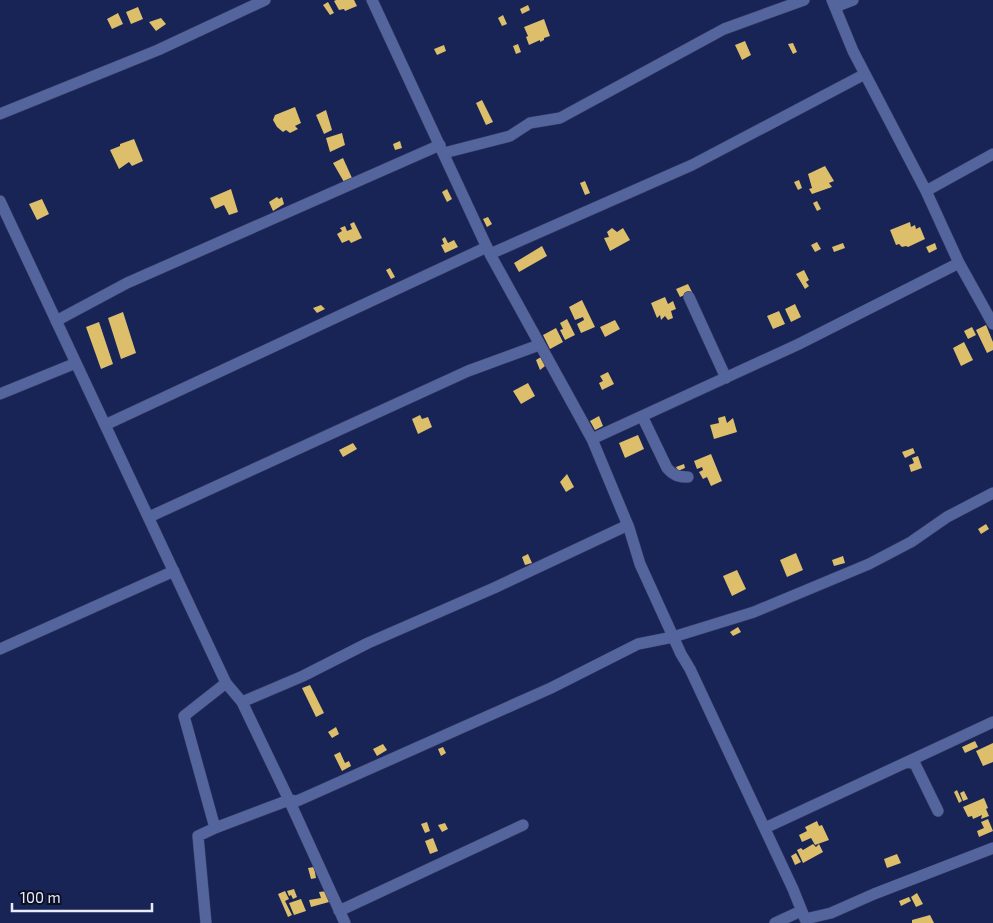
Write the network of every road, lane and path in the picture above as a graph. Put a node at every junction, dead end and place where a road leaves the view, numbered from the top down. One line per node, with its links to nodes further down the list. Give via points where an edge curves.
1 (265, 0): 7 (street, via 158,50)
2 (372, 0): 8 (street)
3 (804, 0): 8 (street, via 724,29 560,118 530,123 510,136)
4 (853, 0): 5 (street)
5 (834, 3): 6 (street)
6 (864, 74): 10 (street); 12 (street, via 692,165)
7 (0, 114)
8 (442, 149): 12 (street); 15 (street, via 127,283)
9 (993, 154): 10 (street)
10 (926, 191): 13 (street)
11 (0, 201): 15 (street)
12 (488, 250): 17 (street); 22 (street)
13 (959, 263): 16 (street); 19 (street)
14 (689, 297): 19 (street)
15 (56, 321): 18 (street)
16 (993, 324)
17 (540, 345): 23 (street); 26 (street, via 468,371)
18 (76, 363): 20 (street); 22 (street)
19 (726, 378): 21 (street)
20 (0, 394)
21 (642, 416): 23 (street); 24 (street, via 667,468 678,477)
22 (105, 425): 26 (street)
23 (592, 439): 27 (street)
24 (688, 477)
25 (993, 493): 29 (street, via 876,561 754,612)
26 (149, 517): 28 (street)
27 (628, 525): 29 (street, via 640,564); 32 (street)
28 (174, 571): 30 (street); 31 (street)
29 (673, 637): 35 (street, via 638,644 551,688 407,753 297,801); 39 (street)
30 (0, 649)
31 (226, 683): 32 (street); 38 (street, via 184,716)
32 (242, 702): 35 (street)
33 (993, 722): 34 (street)
34 (907, 762): 36 (street, via 915,764); 39 (street)
35 (289, 800): 38 (street); 41 (street)
36 (938, 811)
37 (523, 825): 41 (street)
38 (215, 828): 43 (street, via 198,836)
39 (765, 828): 42 (street)
40 (993, 848): 42 (street, via 832,913)
41 (339, 910): 44 (street)
42 (804, 918): 45 (street)
43 (206, 923)
44 (345, 923)
45 (775, 923)

